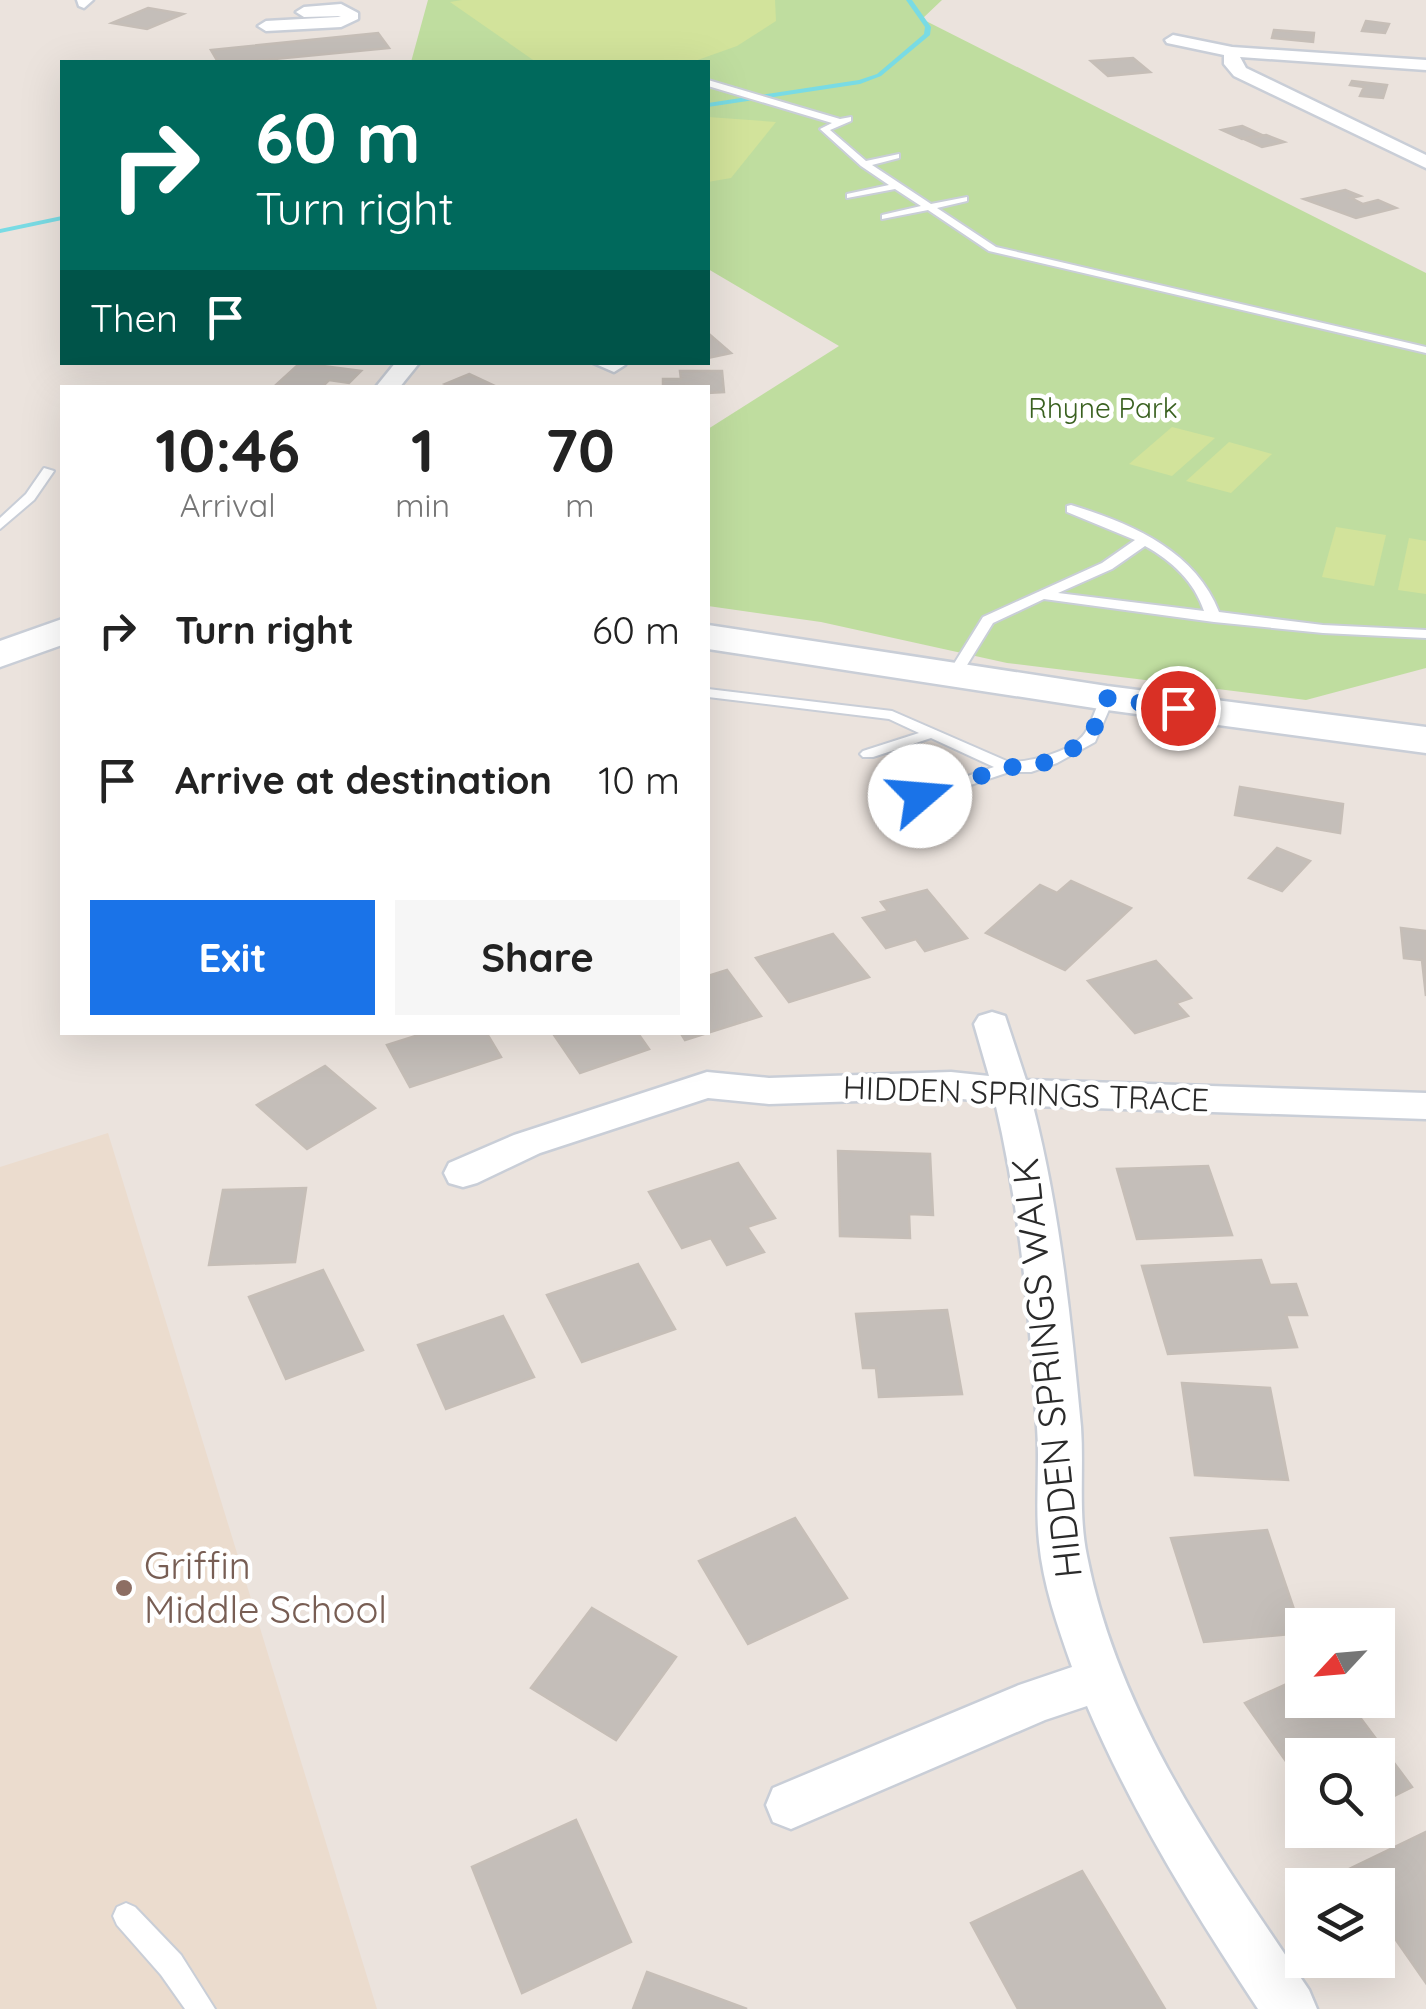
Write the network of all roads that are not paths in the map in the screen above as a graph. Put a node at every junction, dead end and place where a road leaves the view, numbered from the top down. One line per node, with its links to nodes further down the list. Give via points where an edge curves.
1 (302, 12): 2 (street)
2 (266, 26)
3 (1173, 40): 4 (street)
4 (1232, 52): 5 (street); 8 (street, via 1240,72)
5 (1426, 65)
6 (710, 84): 9 (lane, via 844,120 824,129)
7 (896, 156): 9 (lane)
8 (1426, 162)
9 (864, 164): 10 (lane)
10 (896, 186): 11 (lane); 13 (lane)
11 (850, 196)
12 (964, 198): 13 (lane)
13 (929, 207): 14 (lane); 15 (lane, via 993,249 1022,258)
14 (886, 217)
15 (1426, 350)
16 (406, 365): 17 (street)
17 (389, 385)
18 (48, 471): 20 (lane, via 30,498)
19 (1071, 509): 21 (lane)
20 (3, 519)
21 (1146, 539): 22 (lane, via 1107,566); 23 (lane, via 1190,577)
22 (1041, 595): 23 (lane); 28 (lane, via 988,620)
23 (1214, 618): 25 (lane)
24 (60, 632): 27 (street)
25 (1426, 634)
26 (710, 637): 28 (street)
27 (0, 655)
28 (954, 675): 30 (street)
29 (710, 693): 31 (lane, via 892,714)
30 (1106, 698): 32 (street); 34 (lane, via 1090,739 1031,767)
31 (932, 733): 33 (lane); 34 (lane)
32 (1426, 740)
33 (868, 754)
34 (1008, 767): 35 (lane)
35 (920, 796)
36 (992, 1024): 37 (street, HIDDEN SPRINGS WALK)
37 (1014, 1091): 38 (street, HIDDEN SPRINGS TRACE); 39 (street, HIDDEN SPRINGS TRACE, via 708,1085 543,1138); 40 (street, HIDDEN SPRINGS WALK, via 1051,1329 1063,1552 1085,1648)
38 (1426, 1106)
39 (463, 1173)
40 (1100, 1680): 41 (street); 44 (street, HIDDEN SPRINGS WALK, via 1138,1764)
41 (791, 1806)
42 (126, 1916): 43 (lane)
43 (201, 2009)
44 (1290, 2009)

